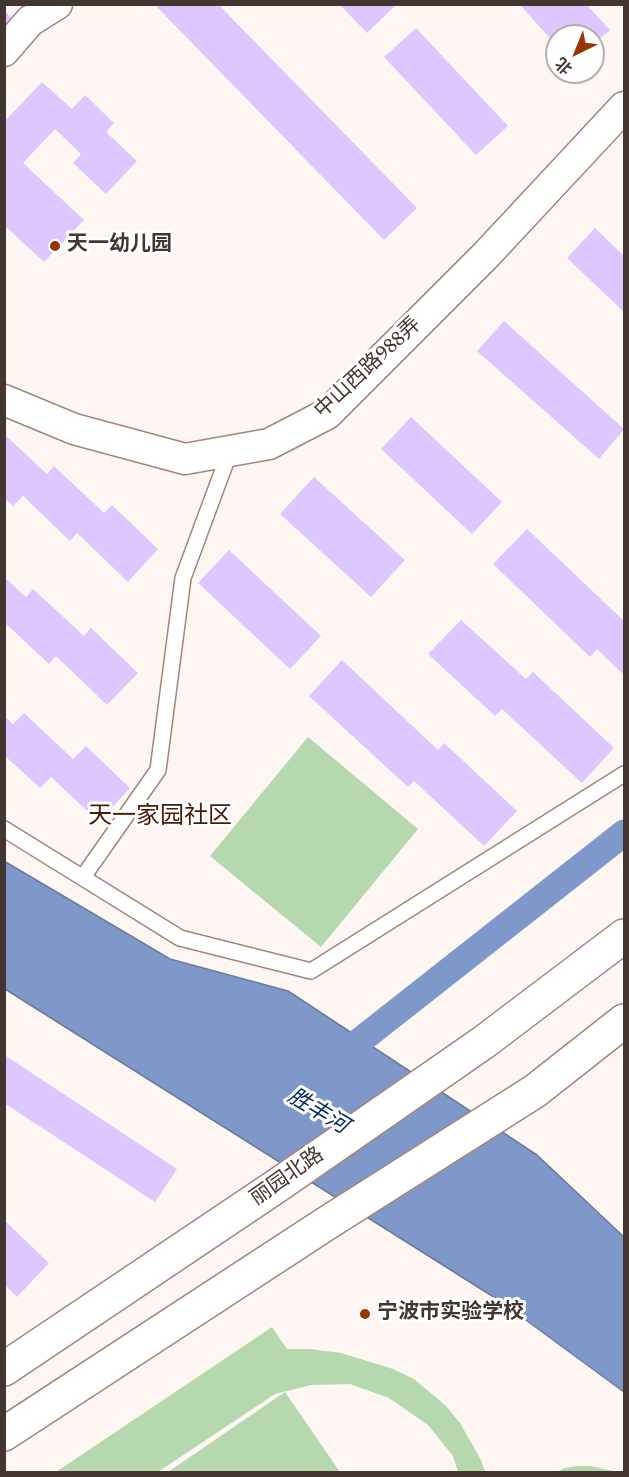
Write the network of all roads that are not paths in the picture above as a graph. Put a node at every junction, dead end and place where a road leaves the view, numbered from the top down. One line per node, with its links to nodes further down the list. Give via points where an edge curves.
1 (57, 4): 2 (street, via 30,21)
2 (4, 51)
3 (624, 107): 5 (street, 中山西路988弄, via 478,263 327,414 269,444)
4 (4, 400): 5 (street, 中山西路988弄, via 74,429 185,459)
5 (230, 451): 8 (lane, via 183,578 158,770)
6 (624, 774): 8 (lane, via 311,971 180,938)
7 (4, 828): 8 (lane)
8 (83, 877)
9 (624, 936): 11 (main road, 丽园北路, via 484,1041 278,1185)
10 (624, 1021): 12 (main road, via 535,1090)
11 (4, 1369)
12 (4, 1434)

